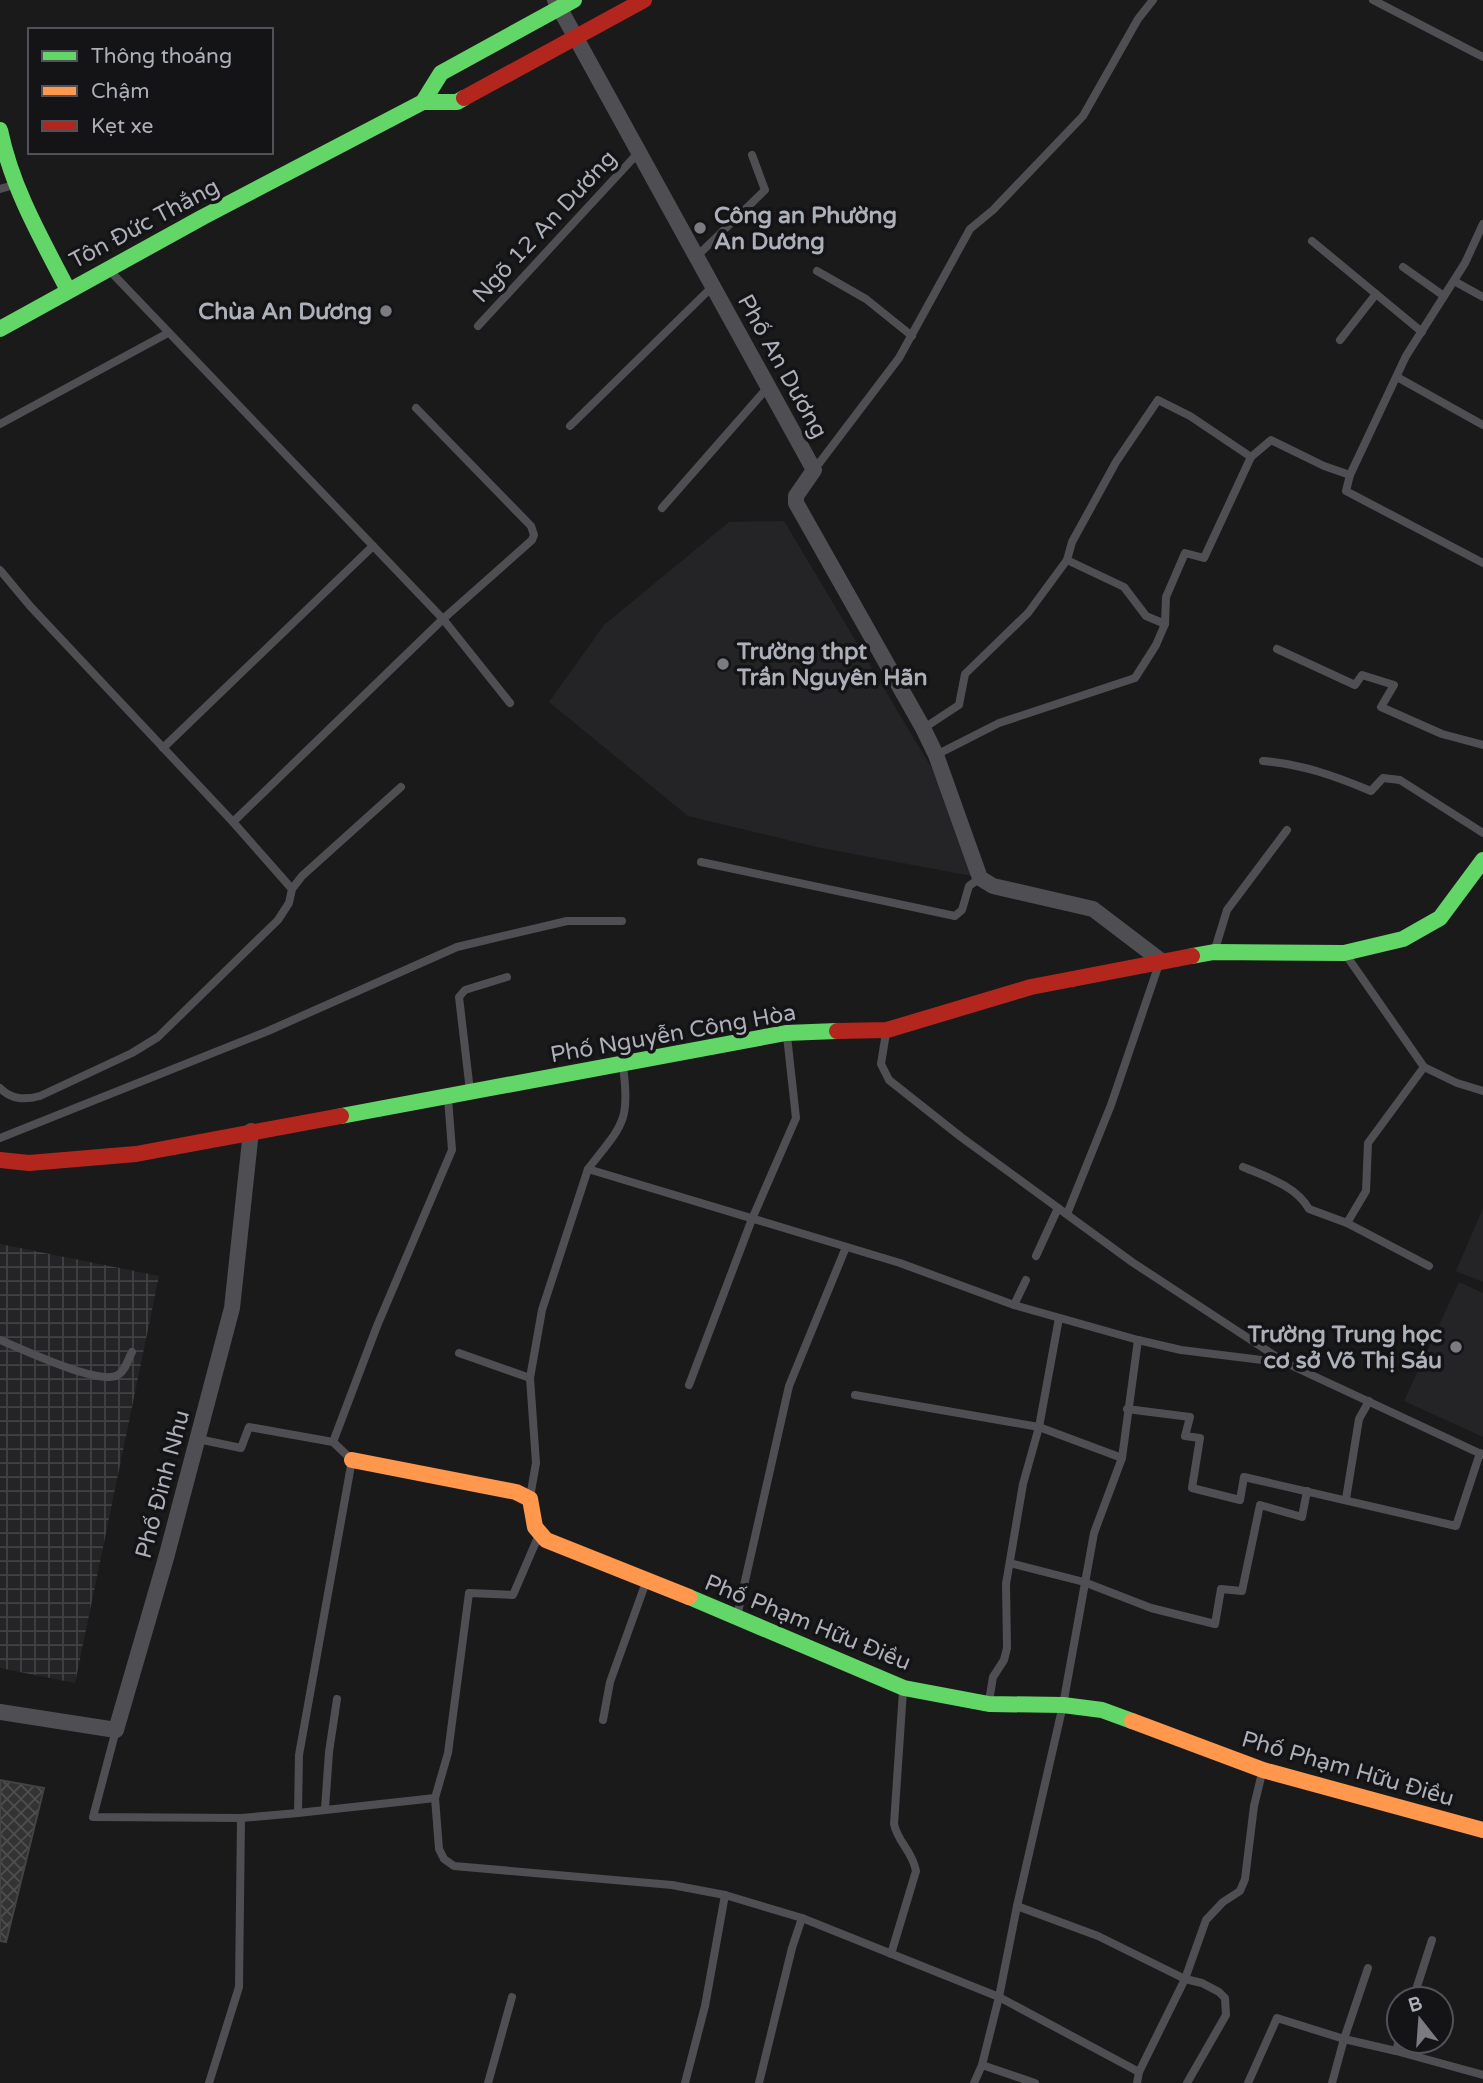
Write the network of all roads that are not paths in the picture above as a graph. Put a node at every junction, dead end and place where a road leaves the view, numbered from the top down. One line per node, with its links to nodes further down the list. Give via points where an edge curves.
1 (644, 0): 5 (street, Tôn Đức Thắng)
2 (1153, 0): 28 (lane, via 1083,116 970,229)
3 (1373, 0): 6 (lane)
4 (563, 3): 5 (street, Phố An Dương); 7 (street, Tôn Đức Thắng, via 441,74)
5 (575, 37): 7 (street, Tôn Đức Thắng, via 457,102); 9 (street, Phố An Dương)
6 (1483, 57)
7 (423, 102): 16 (street, Tôn Đức Thắng)
8 (0, 130): 11 (street)
9 (639, 152): 14 (street, Phố An Dương); 24 (lane, Ngõ 12 An Dương)
10 (752, 155): 14 (lane, via 765,190)
11 (7, 187): 20 (street)
12 (1483, 224): 18 (lane)
13 (1312, 241): 21 (lane)
14 (696, 257): 19 (street, Phố An Dương)
15 (1403, 267): 22 (lane)
16 (108, 269): 20 (street, Tôn Đức Thắng); 26 (lane)
17 (817, 271): 28 (lane, via 866,299)
18 (1454, 281): 22 (lane); 23 (lane)
19 (712, 287): 31 (street, Phố An Dương); 35 (lane)
20 (68, 290): 25 (street, Tôn Đức Thắng)
21 (1376, 294): 27 (lane); 29 (lane)
22 (1444, 296): 27 (lane)
23 (1483, 297)
24 (478, 326)
25 (0, 329)
26 (168, 332): 33 (lane); 40 (lane)
27 (1422, 332): 30 (lane)
28 (912, 336): 37 (lane)
29 (1340, 340)
30 (1397, 377): 34 (lane); 38 (lane)
31 (768, 387): 37 (street, Phố An Dương); 39 (lane)
32 (416, 408): 44 (lane, via 531,526 534,535)
33 (0, 424)
34 (1483, 425)
35 (570, 426)
36 (1251, 457): 38 (lane, via 1271,440); 41 (lane, via 1158,400 1116,462 1072,542); 45 (lane, via 1203,558 1185,553 1166,597)
37 (814, 470): 48 (street, Phố An Dương, via 796,503)
38 (1350, 475): 42 (lane, via 1346,491)
39 (662, 508)
40 (373, 546): 44 (lane); 50 (lane)
41 (1068, 560): 45 (lane, via 1124,587 1146,616); 48 (lane, via 1028,613 965,674 960,705)
42 (1483, 563)
43 (0, 570): 50 (lane)
44 (443, 619): 47 (lane); 54 (lane)
45 (1165, 624): 51 (lane, via 1135,678 999,723)
46 (1278, 649): 49 (lane, via 1355,685 1362,675 1394,685 1381,707 1442,734)
47 (510, 703)
48 (923, 728): 51 (street, Phố An Dương)
49 (1483, 745)
50 (163, 748): 54 (lane)
51 (936, 755): 59 (street, Phố An Dương)
52 (1263, 761): 56 (lane, via 1330,774 1371,791 1383,778 1400,780)
53 (401, 787): 60 (lane)
54 (233, 822): 60 (lane)
55 (1287, 830): 62 (lane, via 1227,910)
56 (1483, 833)
57 (1483, 860): 63 (street, Phố Nguyễn Công Hòa, via 1440,918 1404,939)
58 (701, 862): 59 (lane, via 955,916 962,910 969,886)
59 (979, 878): 64 (street, via 993,886 1093,909)
60 (292, 889): 70 (lane, via 278,920 158,1037 40,1096 13,1097)
61 (622, 921): 75 (lane, via 567,921 457,947 268,1031)
62 (1214, 952): 63 (street, Phố Nguyễn Công Hòa); 64 (street, Phố Nguyễn Công Hòa)
63 (1344, 953): 69 (lane)
64 (1160, 961): 66 (street, Phố Nguyễn Công Hòa, via 1031,987); 80 (lane, via 1111,1105)
65 (507, 977): 71 (lane, via 465,990 459,997)
66 (887, 1030): 67 (street, Phố Nguyễn Công Hòa); 79 (lane, via 881,1063 889,1080)
67 (786, 1033): 68 (street, Phố Nguyễn Công Hòa); 81 (lane, via 796,1118)
68 (623, 1064): 71 (street, Phố Nguyễn Công Hòa); 78 (lane, via 627,1096 623,1119)
69 (1424, 1067): 72 (lane); 82 (lane, via 1368,1143 1366,1191)
70 (0, 1088)
71 (470, 1091): 73 (street, Phố Nguyễn Công Hòa)
72 (1483, 1091)
73 (447, 1096): 74 (street, Phố Nguyễn Công Hòa); 101 (lane, via 452,1150)
74 (251, 1132): 76 (street, Phố Nguyễn Công Hòa, via 136,1154 29,1163); 100 (street, Phố Đinh Nhu, via 232,1308)
75 (0, 1138)
76 (0, 1160)
77 (1243, 1167): 82 (lane, via 1276,1181 1303,1198 1310,1209)
78 (588, 1169): 81 (lane); 94 (lane, via 542,1310)
79 (1058, 1208): 80 (lane); 84 (lane)
80 (1067, 1213): 93 (lane, via 1132,1262)
81 (752, 1219): 83 (lane); 95 (lane)
82 (1347, 1223): 85 (lane)
83 (846, 1247): 87 (lane); 112 (lane, via 789,1386)
84 (1036, 1256)
85 (1429, 1266)
86 (1026, 1280): 87 (lane)
87 (1014, 1305): 88 (lane)
88 (1059, 1318): 90 (lane); 99 (lane)
89 (0, 1340): 91 (lane, via 101,1378 123,1371)
90 (1138, 1340): 93 (lane); 98 (lane)
91 (132, 1352)
92 (459, 1353): 94 (lane)
93 (1286, 1363): 97 (lane)
94 (530, 1378): 106 (lane, via 536,1463)
95 (689, 1385)
96 (855, 1395): 99 (lane)
97 (1368, 1402): 102 (lane); 107 (lane, via 1359,1419)
98 (1127, 1409): 103 (lane); 105 (lane, via 1190,1417 1185,1436 1200,1438 1192,1488 1240,1500 1244,1477)
99 (1039, 1427): 103 (lane); 109 (lane, via 1023,1484)
100 (198, 1439): 101 (lane, via 241,1448 249,1427); 119 (street, Phố Đinh Nhu)
101 (333, 1442): 104 (lane)
102 (1481, 1454): 107 (lane, via 1456,1526)
103 (1122, 1458): 111 (lane, via 1094,1533)
104 (352, 1460): 106 (street, via 516,1492); 123 (lane, via 299,1755)
105 (1307, 1491): 107 (lane); 111 (lane, via 1302,1517 1260,1505 1242,1591 1221,1589 1215,1624 1151,1608)
106 (530, 1499): 108 (street)
107 (1346, 1499)
108 (539, 1536): 110 (street, Phố Phạm Hữu Điều); 121 (lane, via 513,1595 469,1593 448,1753)
109 (1010, 1563): 111 (lane); 115 (lane, via 1007,1648 993,1677)
110 (646, 1581): 112 (street, Phố Phạm Hữu Điều); 118 (lane, via 610,1682)
111 (1084, 1582): 116 (lane)
112 (737, 1616): 113 (street, Phố Phạm Hữu Điều)
113 (904, 1688): 115 (street, Phố Phạm Hữu Điều); 130 (lane, via 894,1824 897,1837 914,1857 916,1871)
114 (337, 1699): 122 (lane)
115 (989, 1704): 116 (street, Phố Phạm Hữu Điều)
116 (1063, 1705): 120 (street, Phố Phạm Hữu Điều, via 1102,1710); 127 (lane)
117 (0, 1712): 119 (street)
118 (603, 1720)
119 (116, 1730): 124 (lane, via 93,1817)
120 (1263, 1770): 125 (street, Phố Phạm Hữu Điều); 132 (lane, via 1245,1879 1240,1891 1206,1920)
121 (435, 1798): 122 (lane); 126 (lane, via 439,1849 454,1866 672,1885)
122 (325, 1810): 123 (lane)
123 (298, 1813): 124 (lane)
124 (241, 1818): 142 (lane, via 239,1987)
125 (1483, 1830)
126 (725, 1895): 128 (lane); 144 (lane, via 705,2007)
127 (1017, 1906): 132 (lane, via 1098,1936); 135 (lane)
128 (802, 1918): 130 (lane); 145 (lane)
129 (1432, 1940): 133 (lane)
130 (891, 1954): 135 (lane)
131 (1368, 1968): 136 (lane)
132 (1185, 1979): 140 (lane); 149 (lane, via 1219,1992 1227,2006)
133 (1418, 1985)
134 (512, 1997): 143 (lane)
135 (999, 1997): 139 (lane); 140 (lane)
136 (1344, 2039): 137 (lane); 150 (lane, via 1277,2018); 151 (lane)
137 (1385, 2048)
138 (1413, 2055): 141 (lane)
139 (982, 2065): 146 (lane); 147 (lane)
140 (1139, 2072): 148 (lane)
141 (1483, 2076)
142 (209, 2083)
143 (488, 2083)
144 (685, 2083)
145 (759, 2083)
146 (974, 2083)
147 (1035, 2083)
148 (1138, 2083)
149 (1187, 2083)
150 (1248, 2083)
151 (1332, 2083)

